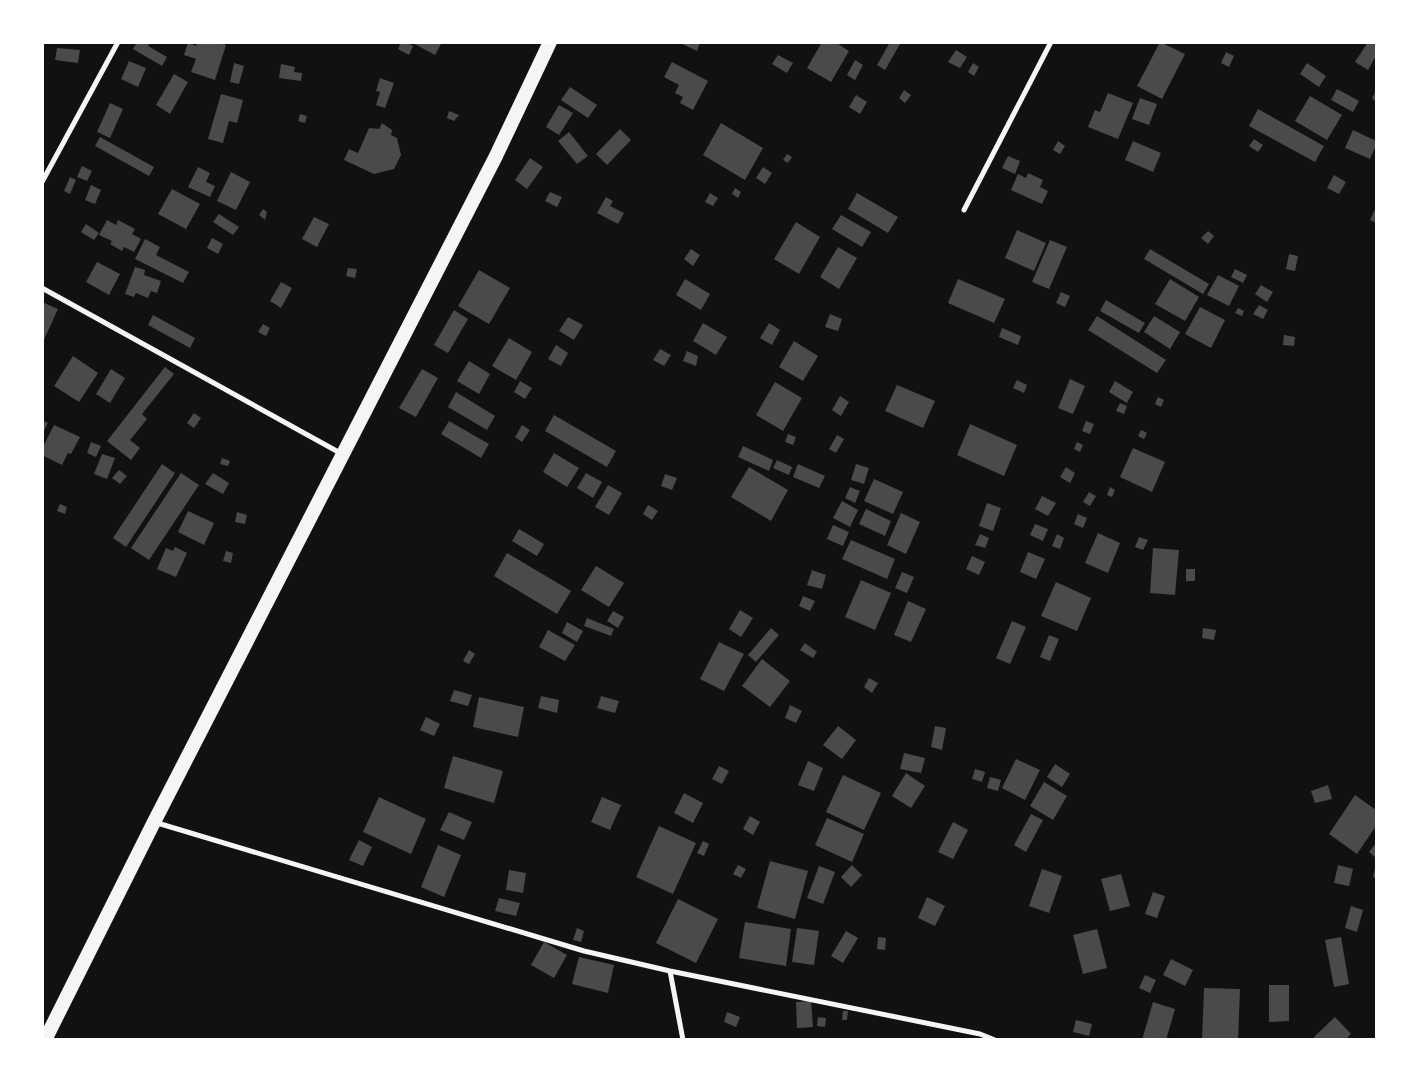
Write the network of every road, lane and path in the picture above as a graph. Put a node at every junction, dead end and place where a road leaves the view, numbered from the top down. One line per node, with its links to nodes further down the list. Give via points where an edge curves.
1 (118, 42): 4 (street)
2 (550, 42): 7 (highway)
3 (1051, 42): 5 (street)
4 (42, 182)
5 (964, 210)
6 (42, 288): 7 (street)
7 (344, 455): 8 (highway)
8 (154, 822): 9 (street, via 584,952); 10 (highway)
9 (670, 971): 11 (street); 12 (street, via 980,1034)
10 (45, 1040)
11 (683, 1040)
12 (995, 1040)

